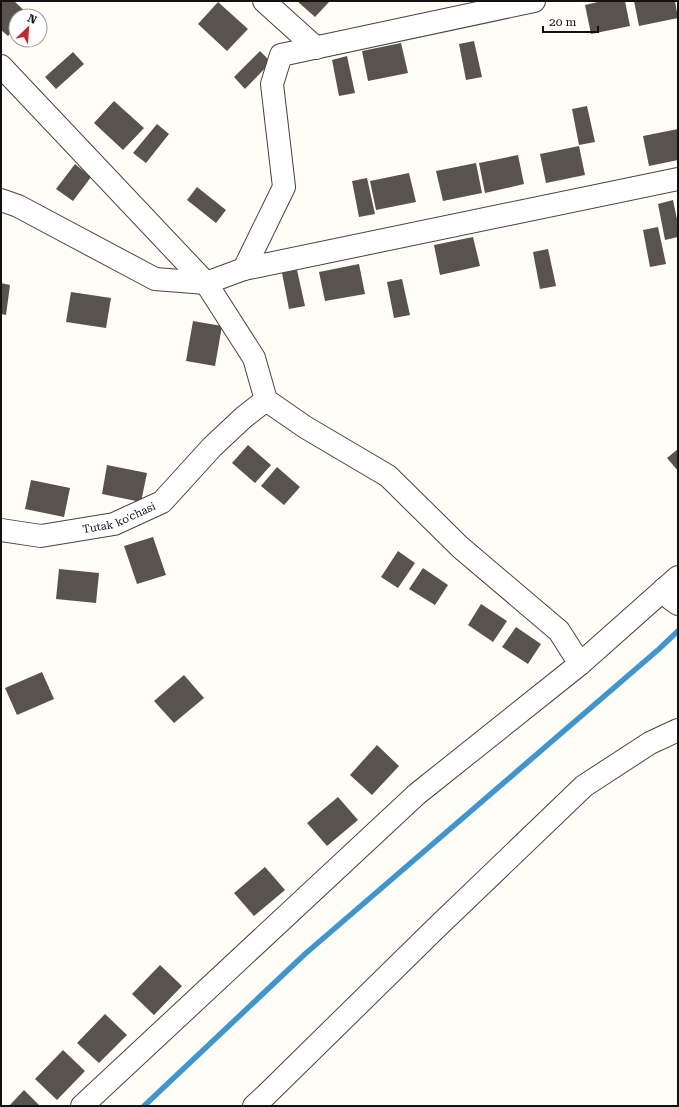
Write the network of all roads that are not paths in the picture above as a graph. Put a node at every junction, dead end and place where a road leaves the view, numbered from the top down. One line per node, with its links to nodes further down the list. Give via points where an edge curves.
1 (264, 1): 3 (street)
2 (534, 1): 3 (street)
3 (316, 48): 7 (street, via 281,55 272,84 284,187)
4 (1, 66): 8 (street)
5 (678, 179): 7 (street)
6 (1, 200): 8 (street, via 18,206 155,279)
7 (244, 270): 8 (street)
8 (206, 283): 9 (street, via 254,358)
9 (266, 400): 10 (street, Tutak ko'chasi, via 212,447 162,502 114,524 41,536); 12 (street, via 305,427 388,476 460,547 558,631)
10 (1, 530)
11 (673, 592): 12 (street)
12 (580, 664): 14 (street, via 417,794)
13 (678, 730): 15 (street, via 650,743 584,786)
14 (82, 1106)
15 (254, 1106)

